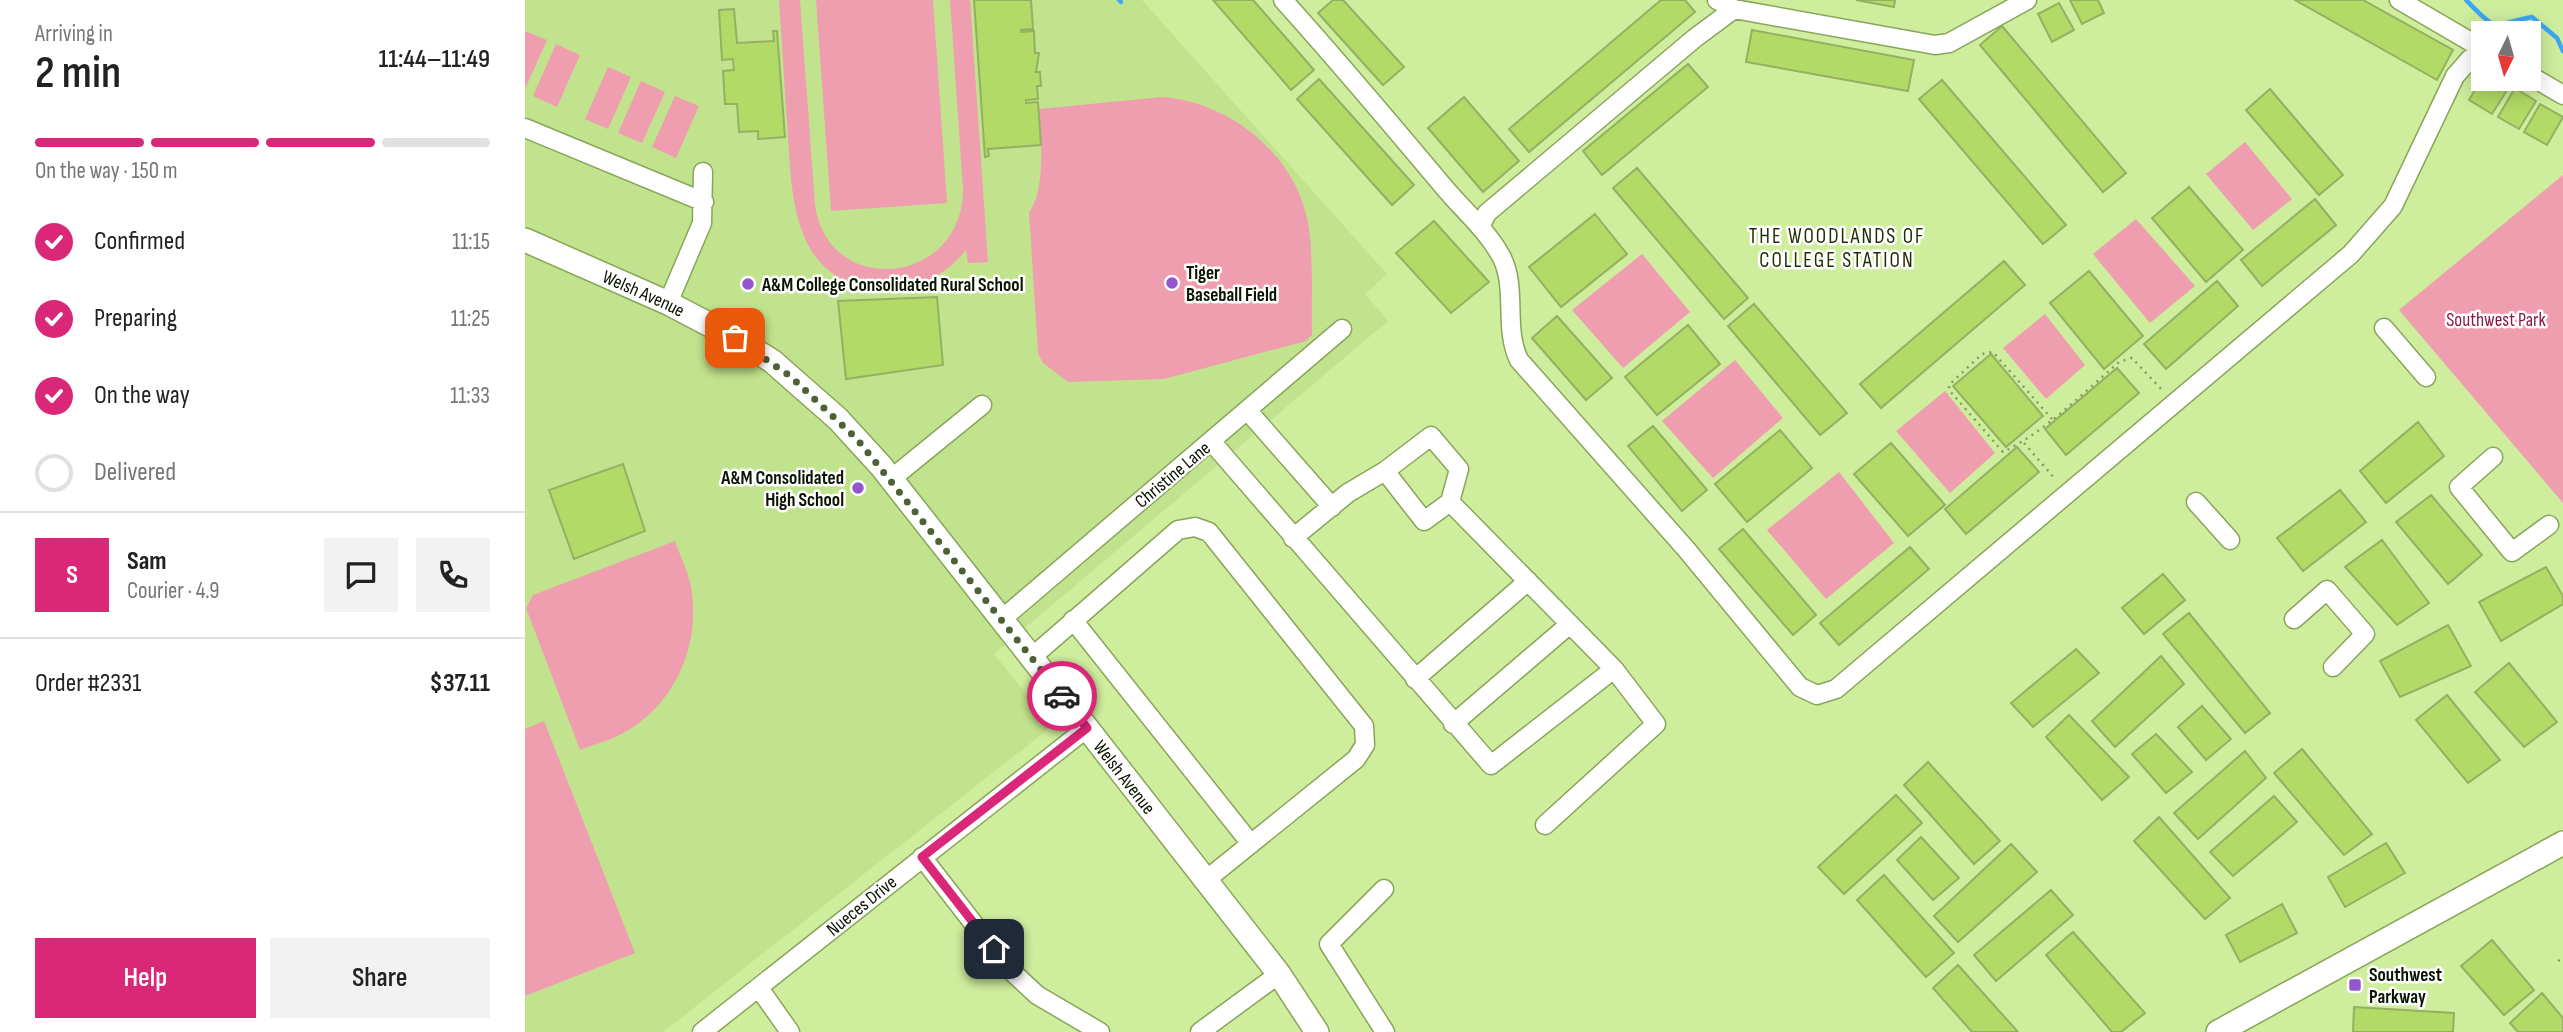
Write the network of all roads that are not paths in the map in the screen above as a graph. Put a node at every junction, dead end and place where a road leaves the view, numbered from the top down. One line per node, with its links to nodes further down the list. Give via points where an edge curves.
1 (1283, 0): 13 (street)
2 (1717, 0): 5 (street)
3 (2027, 0): 5 (street, via 1949,43 1935,45)
4 (2399, 0): 6 (street)
5 (1734, 9): 13 (street, via 1487,213)
6 (2471, 41)
7 (2471, 59): 13 (street, via 2455,76 2393,206 2313,288 1836,689 1817,695 1800,687 1519,360 1511,344 1503,258)
8 (2541, 82): 9 (street)
9 (2563, 95)
10 (525, 128): 12 (street)
11 (702, 172): 12 (street)
12 (704, 202): 15 (street, via 700,232)
13 (1481, 225)
14 (525, 240): 15 (main road, Welsh Avenue)
15 (668, 303): 24 (main road, Welsh Avenue, via 772,361 838,419)
16 (2384, 328): 18 (street)
17 (1342, 329): 20 (street, Christine Lane)
18 (2426, 377)
19 (982, 405): 24 (street)
20 (1247, 410): 21 (street, Christine Lane); 27 (street)
21 (1211, 441): 29 (street); 32 (street, Christine Lane)
22 (2493, 457): 28 (street, via 2459,487 2512,552)
23 (1385, 471): 25 (street, via 1424,521); 25 (street, via 1431,436 1459,469); 27 (street)
24 (891, 478): 32 (main road, Welsh Avenue)
25 (1450, 502): 31 (street)
26 (2196, 502): 30 (street)
27 (1332, 507): 29 (street)
28 (2549, 525)
29 (1293, 538): 39 (street)
30 (2229, 540)
31 (1528, 581): 35 (street); 39 (street)
32 (1002, 620): 36 (main road, Welsh Avenue)
33 (2294, 620): 37 (street, via 2327,590 2365,634)
34 (1073, 621): 36 (street); 44 (street); 44 (street, via 1178,530 1195,527 1209,533 1364,726 1365,745 1356,759)
35 (1570, 624): 38 (street); 40 (street)
36 (1032, 657): 41 (main road, Welsh Avenue)
37 (2333, 667)
38 (1614, 668): 40 (street, via 1492,765); 42 (street, via 1655,724)
39 (1415, 679): 40 (street)
40 (1453, 723)
41 (1087, 728): 45 (street, Nueces Drive); 46 (main road, Welsh Avenue)
42 (1545, 825)
43 (2563, 843): 56 (main road)
44 (1251, 844): 46 (street)
45 (922, 857): 49 (street, Nueces Drive); 52 (street, via 1008,968 1037,995)
46 (1206, 880): 48 (main road, Welsh Avenue)
47 (1384, 889): 55 (street, via 1329,944)
48 (1279, 974): 53 (street); 54 (main road, Welsh Avenue)
49 (759, 989): 50 (street, Nueces Drive); 51 (street)
50 (702, 1032)
51 (790, 1032)
52 (1100, 1032)
53 (1200, 1032)
54 (1317, 1032)
55 (1385, 1032)
56 (2218, 1032)

